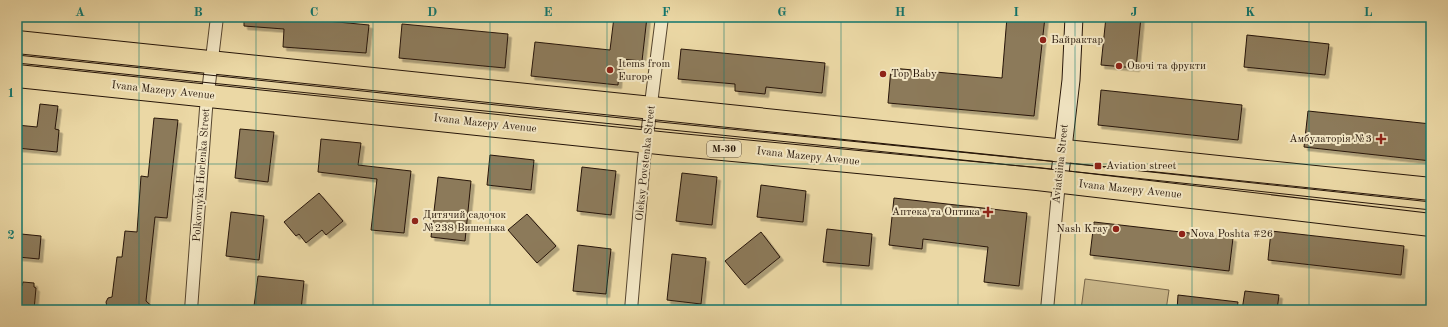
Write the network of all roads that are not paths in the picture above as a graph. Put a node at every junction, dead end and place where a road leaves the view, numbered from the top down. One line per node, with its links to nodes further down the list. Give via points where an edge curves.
1 (216, 17): 5 (street, Polkovnyka Horlenka Street)
2 (662, 17): 8 (street, Oleksy Povstenka Street)
3 (1074, 17): 10 (street, Aviatsiina Street, via 1071,80)
4 (17, 42): 5 (highway)
5 (211, 62): 7 (street, Polkovnyka Horlenka Street); 8 (highway)
6 (17, 76): 7 (highway, Ivana Mazepy Avenue / М-30)
7 (208, 96): 9 (highway, Ivana Mazepy Avenue / М-30); 14 (street, Polkovnyka Horlenka Street)
8 (652, 109): 9 (street, Oleksy Povstenka Street); 10 (highway)
9 (648, 141): 11 (highway, Ivana Mazepy Avenue / М-30); 15 (street, Oleksy Povstenka Street)
10 (1062, 150): 11 (street, Aviatsiina Street); 12 (highway)
11 (1059, 182): 13 (highway, Ivana Mazepy Avenue / М-30); 16 (street, Aviatsiina Street)
12 (1431, 189)
13 (1431, 225)
14 (191, 310)
15 (631, 310)
16 (1046, 310)

